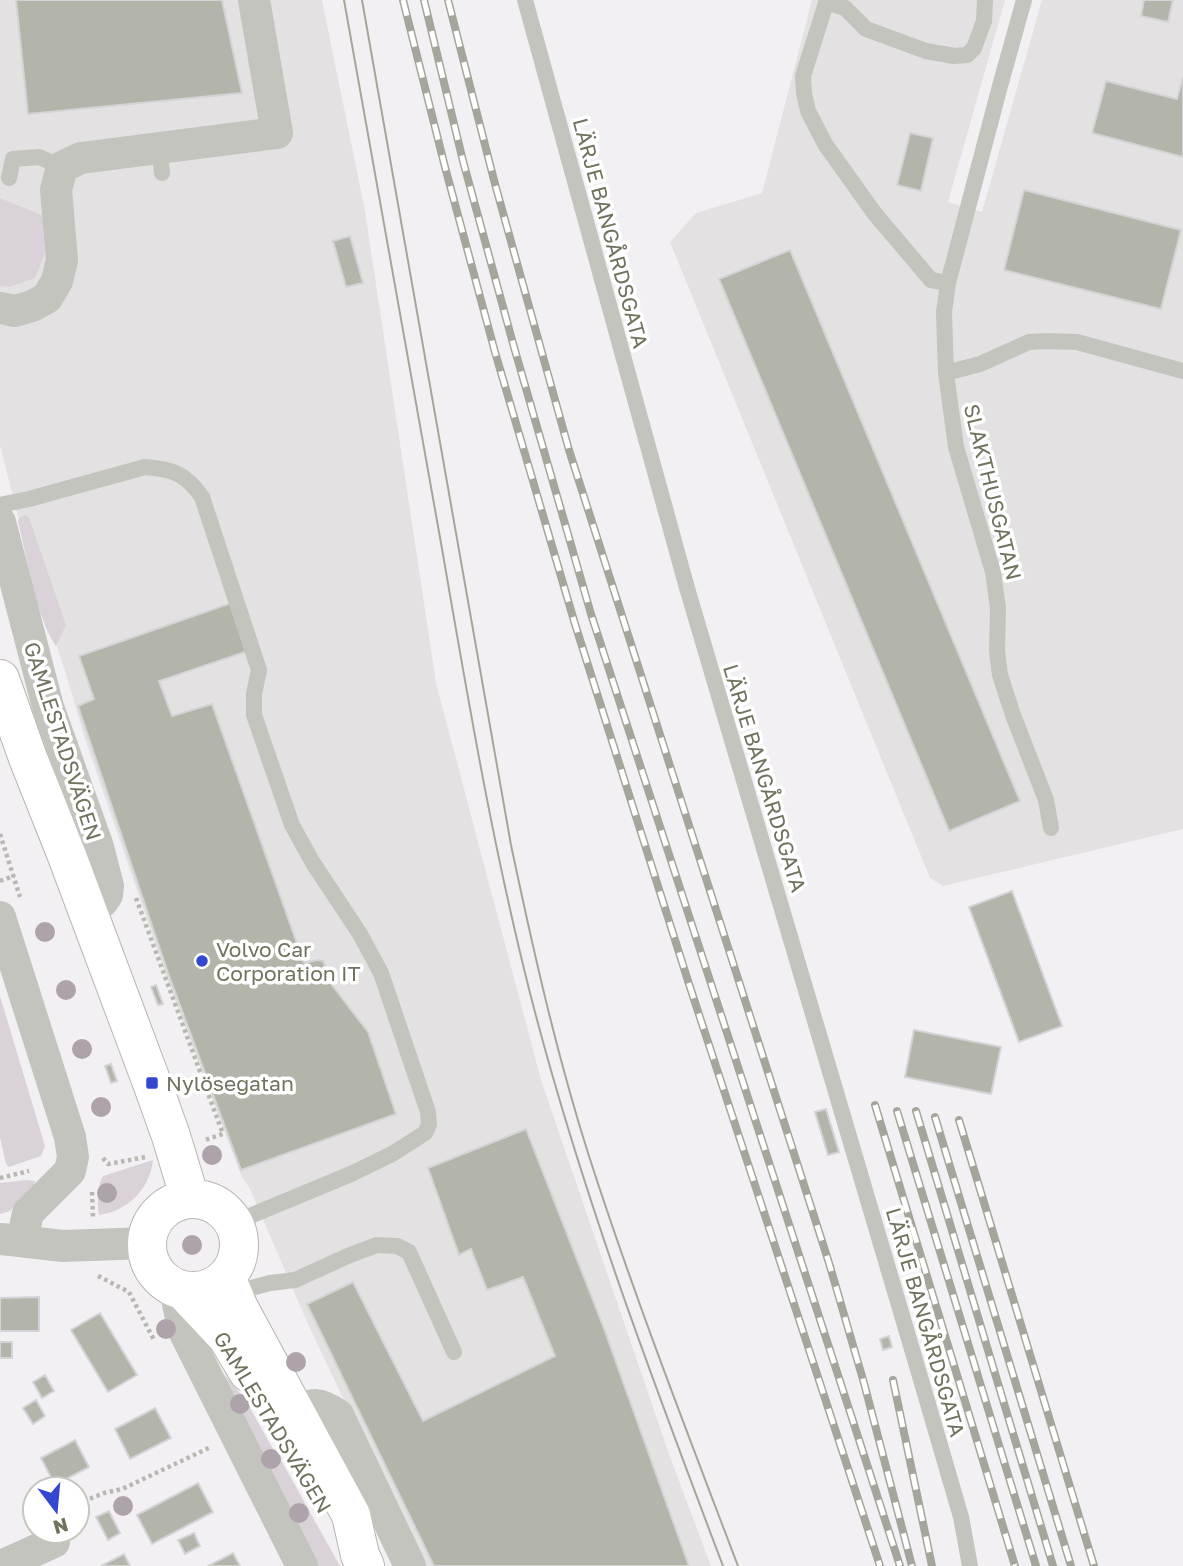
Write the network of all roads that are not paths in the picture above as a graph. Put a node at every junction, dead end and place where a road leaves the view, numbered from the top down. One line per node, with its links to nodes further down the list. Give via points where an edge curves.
1 (254, 0): 6 (street, via 277,133 160,160 81,158)
2 (525, 0): 32 (lane, LÄRJE BANGÅRDSGATA, via 687,588 916,1360 961,1517)
3 (985, 0): 5 (lane, via 984,21 974,47 967,55 954,56 866,29 845,8)
4 (1024, 0): 8 (lane, SLAKTHUSGATAN)
5 (826, 1): 8 (lane, via 803,76 808,111 825,144 889,232 931,280)
6 (62, 167): 7 (lane, via 39,157 13,159); 9 (street, via 56,190 62,260 57,281 47,298 32,306 15,311)
7 (9, 178)
8 (948, 283): 11 (lane, SLAKTHUSGATAN)
9 (0, 308)
10 (1183, 371): 11 (lane, via 1077,342 1046,341 1029,342)
11 (946, 373): 16 (lane, SLAKTHUSGATAN, via 957,447 993,572 1000,675 1046,800)
12 (0, 505): 20 (lane, via 145,467 179,474 202,497 260,670 254,715 292,825 381,973 428,1112 429,1125 413,1142 351,1174)
13 (0, 522): 14 (street, GAMLESTADSVÄGEN)
14 (6, 577): 17 (street, GAMLESTADSVÄGEN, via 108,886 102,902)
15 (0, 679): 17 (street, GAMLESTADSVÄGEN)
16 (1051, 828)
17 (88, 911): 19 (street, GAMLESTADSVÄGEN, via 172,1136)
18 (0, 917): 21 (street, via 73,1157 69,1171 28,1213)
19 (190, 1199): 20 (street, via 218,1207); 22 (street, via 160,1213 150,1226)
20 (233, 1223): 23 (street, via 238,1251)
21 (11, 1240): 22 (street, via 63,1246)
22 (146, 1243): 24 (street, via 156,1273)
23 (229, 1285): 24 (street, via 198,1291); 25 (lane, via 295,1280 377,1245 397,1246 409,1252); 26 (street, GAMLESTADSVÄGEN)
24 (179, 1289): 28 (street, GAMLESTADSVÄGEN, via 227,1337 335,1528); 30 (street, GAMLESTADSVÄGEN, via 183,1329)
25 (454, 1352)
26 (294, 1411): 28 (street, GAMLESTADSVÄGEN, via 351,1515); 31 (street, GAMLESTADSVÄGEN, via 324,1405 338,1415)
27 (47, 1545): 29 (street)
28 (363, 1561)
29 (1, 1566)
30 (302, 1566)
31 (410, 1566)
32 (970, 1566)

